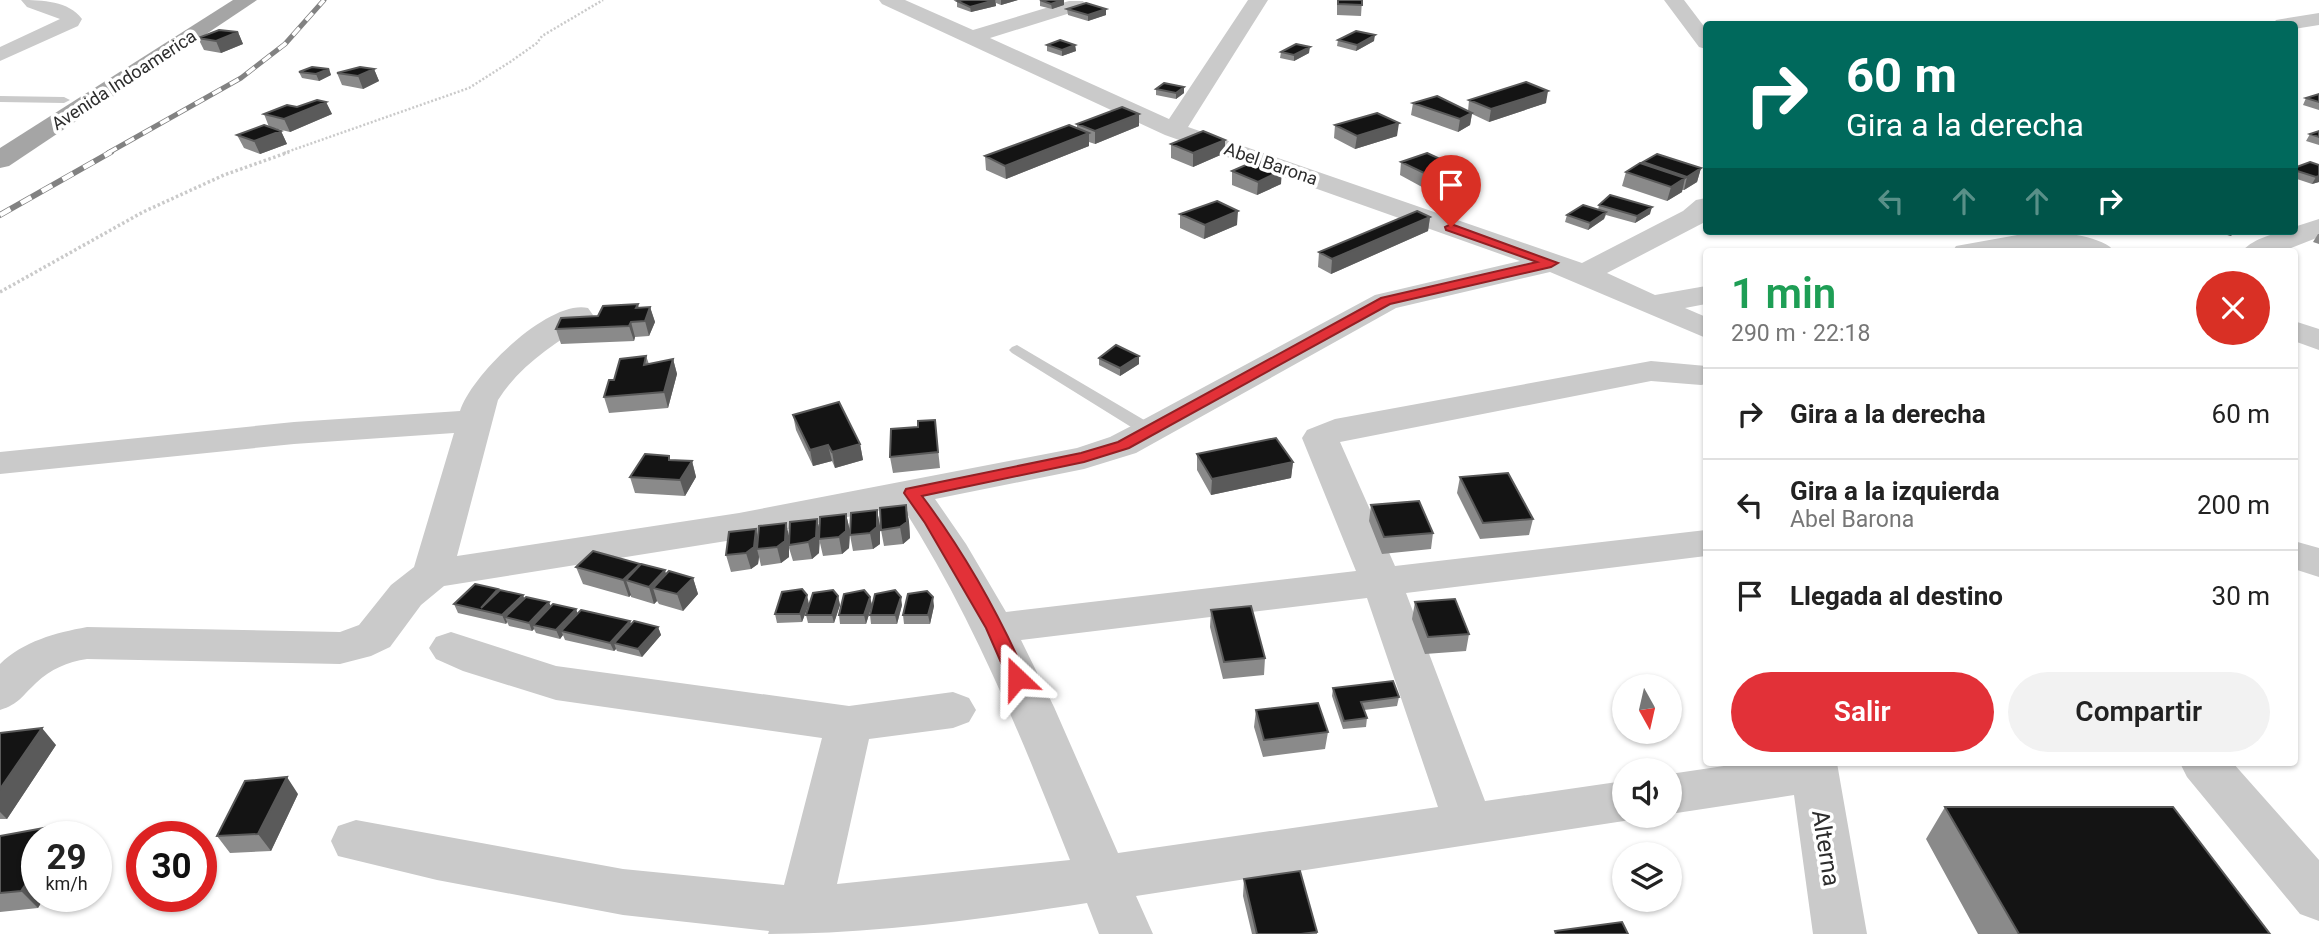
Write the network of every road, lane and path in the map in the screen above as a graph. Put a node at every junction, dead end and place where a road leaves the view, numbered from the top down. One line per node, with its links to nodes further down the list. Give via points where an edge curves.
1 (31, 0): 15 (street, via 66,14 71,22)
2 (225, 0): 17 (main road, Avenida Indoamerica)
3 (247, 0): 20 (main road, Avenida Indoamerica)
4 (603, 0): 27 (path, via 542,36 482,82 444,100 423,103 224,175 142,212)
5 (889, 0): 13 (street, Abel Barona, via 942,23)
6 (1029, 0): 10 (street)
7 (1258, 0): 18 (street)
8 (1674, 0): 14 (street)
9 (1076, 5): 13 (street)
10 (1004, 7)
11 (2319, 19): 12 (street)
12 (2298, 22)
13 (968, 27): 18 (street, Abel Barona)
14 (1703, 39)
15 (0, 55)
16 (0, 99): 17 (lane)
17 (64, 100): 19 (main road, Avenida Indoamerica)
18 (1174, 130): 26 (street, Abel Barona)
19 (0, 139)
20 (0, 160)
21 (1703, 209): 26 (street, via 1693,217)
22 (2319, 227): 25 (street)
23 (1985, 248): 24 (street, via 2054,238)
24 (2088, 248)
25 (2266, 248)
26 (1568, 269): 29 (street, Abel Barona); 38 (street, via 1386,301)
27 (0, 292)
28 (1703, 296): 29 (street)
29 (1654, 304): 31 (street, Abel Barona)
30 (577, 315): 37 (street, via 520,351 493,378)
31 (1694, 324): 35 (street)
32 (2298, 332): 33 (street)
33 (2319, 340)
34 (1017, 350): 38 (lane)
35 (1703, 375)
36 (1703, 381): 45 (street, via 1651,372 1335,430 1320,438)
37 (473, 421): 39 (street, via 294,433); 44 (street)
38 (1150, 431): 40 (street, via 1084,458)
39 (0, 463)
40 (912, 493): 44 (street, via 739,526); 46 (street)
41 (1703, 543): 45 (street)
42 (2298, 555): 43 (street)
43 (2319, 563)
44 (432, 574): 48 (street, via 408,592 383,631 366,643 340,648 63,646 20,669)
45 (1382, 583): 46 (street); 55 (street)
46 (996, 628): 57 (street)
47 (451, 648): 50 (street, via 556,683)
48 (0, 694)
49 (953, 710): 50 (street)
50 (849, 724): 59 (street)
51 (2207, 766): 58 (street)
52 (1813, 767): 53 (street); 61 (street, Alterna)
53 (1682, 792)
54 (1612, 803): 55 (street)
55 (1469, 824): 57 (street)
56 (356, 841): 59 (street)
57 (1102, 879): 59 (street); 60 (street)
58 (2319, 898)
59 (799, 922)
60 (1126, 934)
61 (1840, 934)

